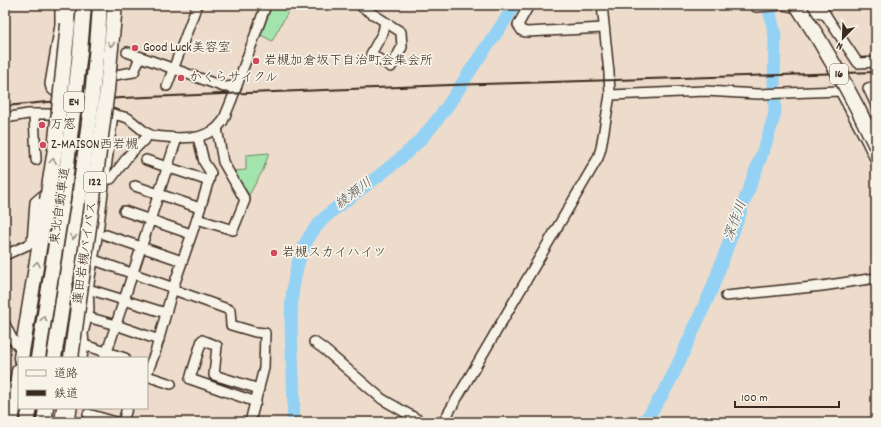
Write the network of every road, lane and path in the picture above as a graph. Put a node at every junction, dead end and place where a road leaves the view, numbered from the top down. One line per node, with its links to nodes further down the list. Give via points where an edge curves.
1 (60, 5): 20 (street, via 60,25 50,84 54,91 134,72)
2 (70, 5): 45 (highway, one-way to 2, bridge, via 55,149)
3 (84, 5): 71 (highway, 東北自動車道 / E4, one-way to 3, bridge, via 63,199)
4 (100, 5): 72 (highway, 東北自動車道 / E4, one-way to 72, bridge, via 93,90 79,198)
5 (115, 5): 73 (highway, 蓮田岩槻バイパス / 122, one-way to 73, bridge, via 107,90)
6 (197, 5): 22 (street)
7 (266, 5): 24 (street)
8 (364, 5): 17 (street, via 362,7)
9 (529, 5): 18 (street, via 518,25 522,31)
10 (602, 5): 18 (street)
11 (784, 5): 15 (street); 16 (street)
12 (797, 5): 36 (highway, 16, bridge, via 848,90)
13 (807, 5): 31 (highway, 16)
14 (819, 5): 16 (street)
15 (756, 6)
16 (826, 15): 21 (street, via 858,63)
17 (385, 22): 17 (street, via 383,32 370,54 390,67 402,47 401,32)
18 (604, 28): 26 (street)
19 (127, 52): 20 (street)
20 (140, 57): 22 (street)
21 (876, 62)
22 (173, 69): 23 (street); 24 (street, via 224,87)
23 (167, 86)
24 (236, 86): 32 (street)
25 (876, 87): 27 (street, via 868,88)
26 (610, 95): 36 (street, via 705,91 764,94 840,91); 87 (street, via 598,158)
27 (876, 105)
28 (34, 114): 29 (street); 30 (street); 37 (street)
29 (113, 114): 33 (street, via 128,118); 41 (street)
30 (5, 118)
31 (876, 126)
32 (217, 128): 34 (street); 48 (street, via 223,162 245,200 233,230)
33 (149, 134): 35 (street); 41 (street, via 111,179)
34 (198, 137): 35 (street); 42 (street, via 204,162 211,173)
35 (177, 138): 40 (street)
36 (873, 143): 39 (street)
37 (36, 160)
38 (146, 160): 40 (street)
39 (876, 161)
40 (168, 167): 42 (street); 44 (street)
41 (104, 179): 59 (street)
42 (209, 181): 46 (street)
43 (135, 186): 44 (street)
44 (159, 194): 46 (street); 49 (street)
45 (45, 198): 53 (street, via 35,202 32,243); 69 (highway, one-way to 45)
46 (200, 208): 48 (street)
47 (124, 212): 49 (street)
48 (197, 219): 50 (street)
49 (150, 221): 50 (street); 52 (street)
50 (191, 234): 55 (street)
51 (106, 235): 52 (street)
52 (141, 247): 55 (street); 56 (street)
53 (5, 255)
54 (97, 261): 56 (street)
55 (182, 261): 58 (street)
56 (133, 274): 58 (street); 61 (street)
57 (876, 278): 60 (street)
58 (173, 288): 62 (street); 79 (street, via 230,310 231,325 265,333 264,368)
59 (88, 289): 61 (street); 63 (street)
60 (726, 296)
61 (124, 300): 62 (street); 65 (street)
62 (166, 313): 66 (street)
63 (87, 317): 65 (street); 68 (street, via 83,333)
64 (5, 324): 69 (street)
65 (116, 326): 66 (street); 70 (street)
66 (159, 340): 76 (street)
67 (314, 342): 96 (street, via 382,399)
68 (84, 345): 70 (street); 74 (street)
69 (22, 354)
70 (106, 355): 75 (street)
71 (38, 357)
72 (54, 357)
73 (71, 357)
74 (82, 357)
75 (119, 357)
76 (148, 370): 78 (street)
77 (14, 382): 88 (highway)
78 (172, 384)
79 (258, 389): 80 (street); 80 (street, via 214,375 217,346 202,340 190,379)
80 (256, 402): 95 (street)
81 (30, 409): 89 (highway)
82 (46, 409): 90 (highway)
83 (64, 409): 91 (highway)
84 (72, 409): 92 (street)
85 (127, 409): 94 (street)
86 (88, 415): 93 (street)
87 (447, 421)
88 (11, 422)
89 (28, 422)
90 (44, 422)
91 (62, 422)
92 (70, 422)
93 (116, 422)
94 (122, 422)
95 (250, 422)
96 (422, 422)

